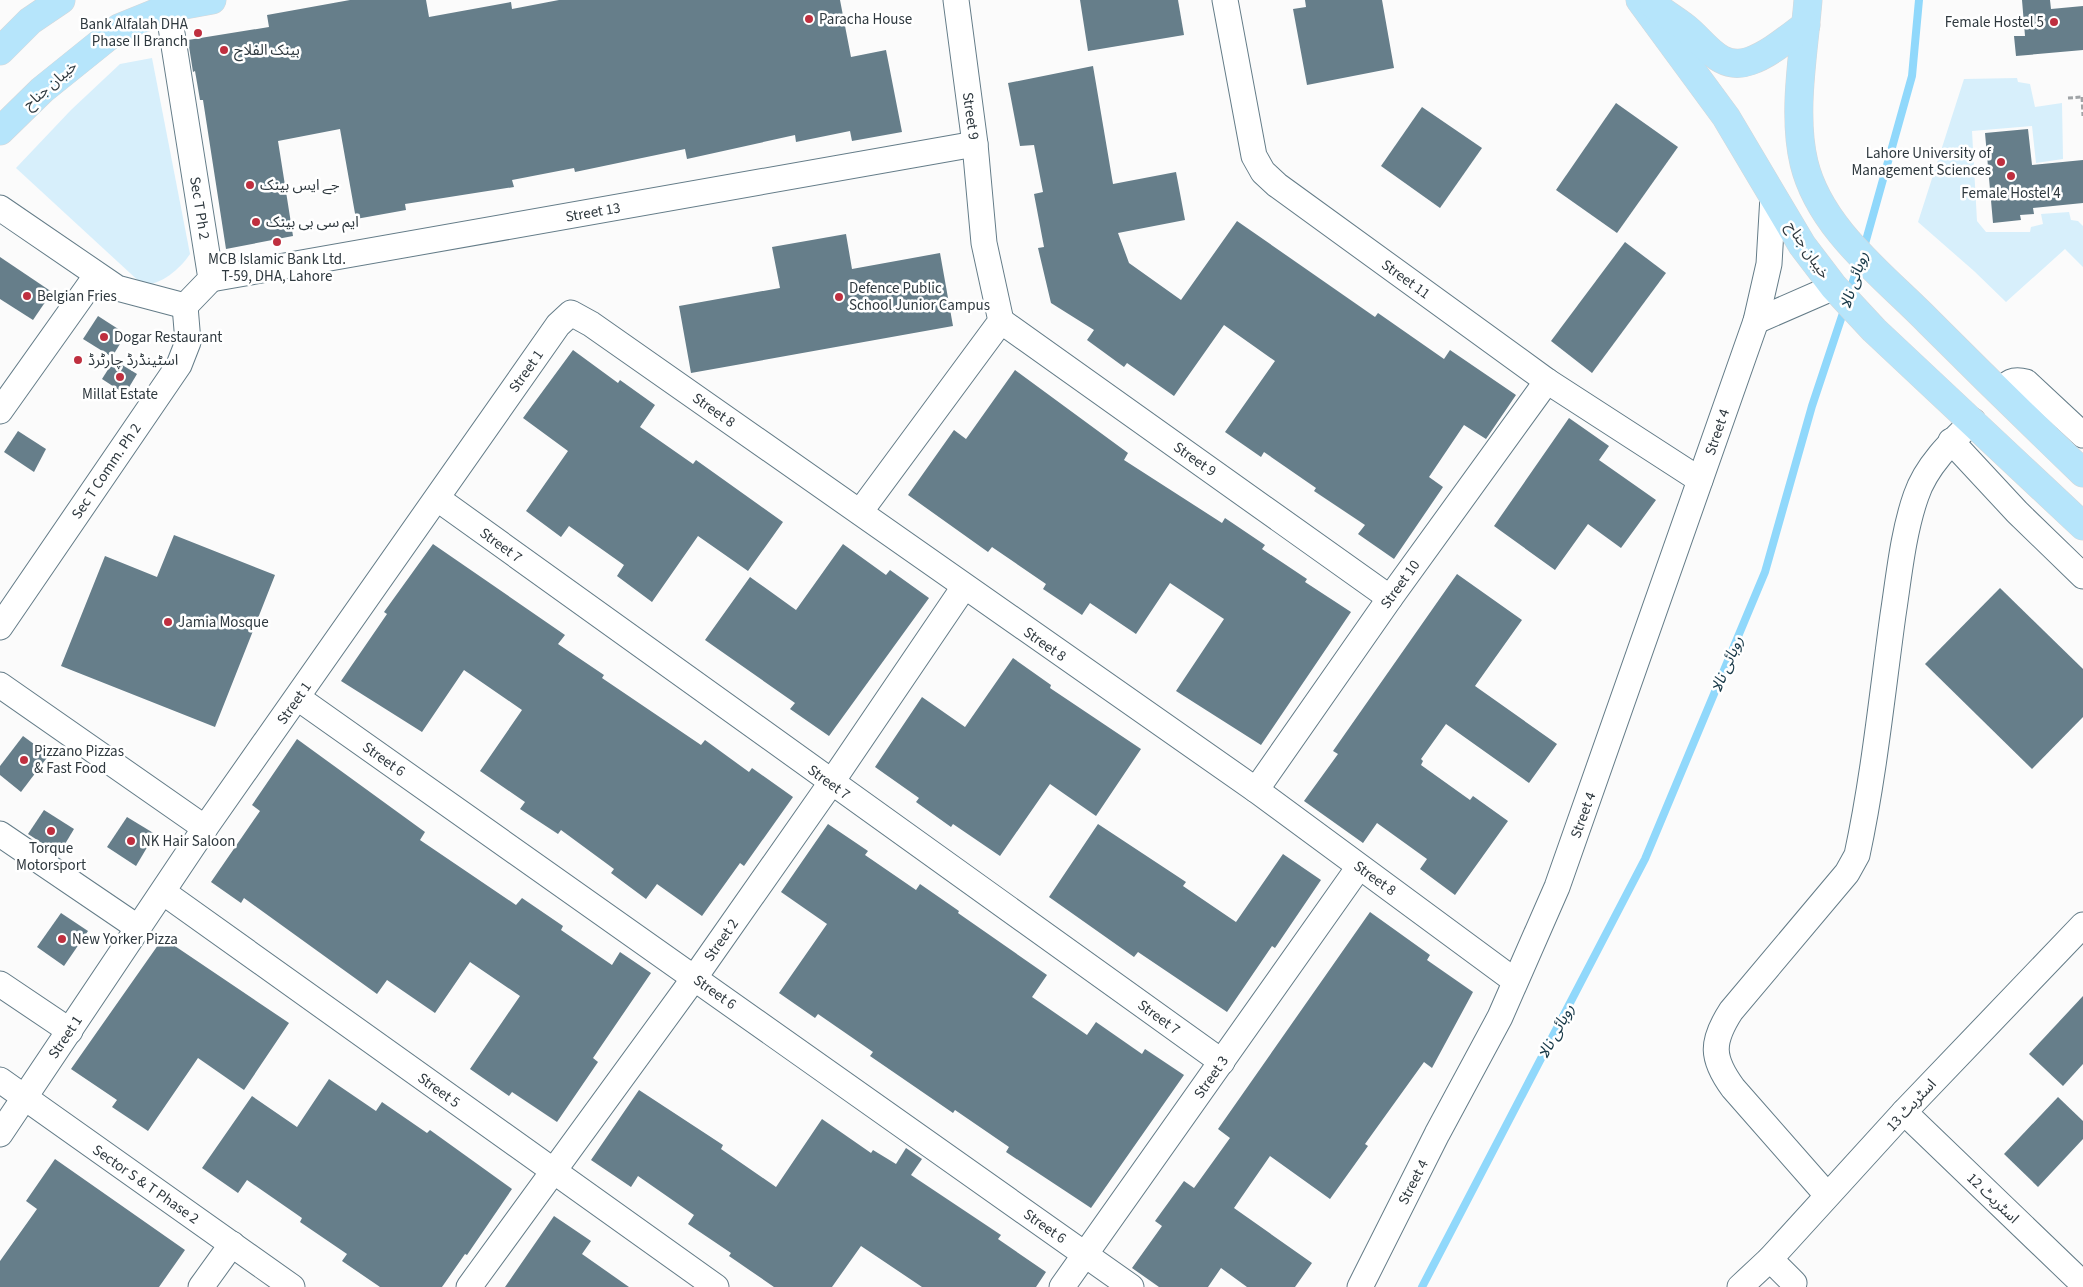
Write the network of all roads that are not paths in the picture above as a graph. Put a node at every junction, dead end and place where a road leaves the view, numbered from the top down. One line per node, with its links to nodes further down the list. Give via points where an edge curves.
1 (60, 0): 9 (main road, via 30,21)
2 (212, 0): 7 (main road, خیبان جناح)
3 (956, 0): 11 (street, Street 9)
4 (1225, 0): 21 (street, Street 11, via 1254,156 1263,172)
5 (1640, 0): 12 (main road, خیبان جناح, via 1726,117)
6 (1647, 0): 8 (main road, via 1687,28 1715,56 1724,62 1738,64 1764,54)
7 (168, 8): 10 (main road, خیبان جناح, via 119,28 42,90); 15 (street, Sec T Ph 2)
8 (1807, 13): 22 (main road, via 1799,128 1810,182 1843,234)
9 (0, 51)
10 (0, 131)
11 (975, 144): 15 (street, Street 13); 19 (street, Street 9, via 984,243)
12 (1773, 196): 16 (main road, خیبان جناح, via 1802,245); 20 (street, Street 4, via 1769,264)
13 (0, 208): 14 (street)
14 (96, 276): 17 (street, via 117,288); 23 (street)
15 (211, 279): 17 (street)
16 (1836, 290): 20 (street); 24 (main road, خیبان جناح, via 1874,330)
17 (185, 306): 35 (street, Sec T Comm. Ph 2, via 188,342 178,365)
18 (571, 313): 29 (street, Street 1, via 558,325); 30 (street, Street 8)
19 (1001, 321): 30 (street); 34 (street, Street 9)
20 (1756, 321): 28 (street, Street 4)
21 (1547, 380): 28 (street, Street 11); 34 (street, Street 10)
22 (1999, 392): 25 (street, via 2010,381 2026,382); 27 (main road)
23 (0, 412)
24 (1973, 421): 26 (street); 31 (main road, خیبان جناح)
25 (2083, 435)
26 (1952, 441): 32 (street, via 2017,512); 56 (street, via 1927,474 1911,514 1857,855 1847,873 1731,1011 1719,1029 1715,1049 1720,1070 1733,1088)
27 (2083, 473)
28 (1700, 480): 47 (street, Street 4, via 1557,887)
29 (438, 499): 37 (street, Street 1); 38 (street, Street 7)
30 (860, 512): 33 (street, Street 8)
31 (2083, 526)
32 (2083, 576)
33 (964, 587): 38 (street, Street 2); 39 (street, Street 8)
34 (1390, 598): 39 (street, Street 10)
35 (0, 627)
36 (0, 685): 40 (street)
37 (298, 698): 40 (street, Street 1); 46 (street, Street 6)
38 (831, 783): 46 (street, Street 2); 50 (street, Street 7)
39 (1256, 790): 42 (street, Street 8)
40 (205, 828): 43 (street, Street 1)
41 (0, 834): 44 (street)
42 (1359, 867): 47 (street, Street 8); 50 (street, Street 3)
43 (162, 892): 44 (street, Street 1); 55 (street, Street 5)
44 (138, 926): 49 (street, Street 1)
45 (2081, 930): 53 (street, اسٹریٹ 13)
46 (695, 978): 55 (street, Street 2); 58 (street, Street 6)
47 (1515, 981): 67 (street, Street 4, via 1500,1017)
48 (0, 984): 49 (street)
49 (70, 1031): 52 (street, Street 1)
50 (1222, 1062): 58 (street, Street 3)
51 (0, 1080): 52 (street, Sector S & T Phase 2)
52 (24, 1098): 54 (street, Street 1); 57 (street, Sector S & T Phase 2)
53 (1904, 1112): 56 (street, اسٹریٹ 13); 60 (street, اسٹریٹ 12)
54 (0, 1134)
55 (552, 1171): 63 (street, Street 2); 64 (street, Street 5)
56 (1827, 1195): 59 (street, اسٹریٹ 13)
57 (232, 1244): 61 (street); 62 (street, Sector S & T Phase 2)
58 (1085, 1254): 65 (street, Street 3); 66 (street, Street 6)
59 (1770, 1259): 68 (street, اسٹریٹ 13); 69 (street, via 1794,1283)
60 (2083, 1284)
61 (201, 1287)
62 (292, 1287)
63 (469, 1287)
64 (716, 1287)
65 (1062, 1287)
66 (1131, 1287)
67 (1360, 1287)
68 (1740, 1287)
69 (1793, 1287)

